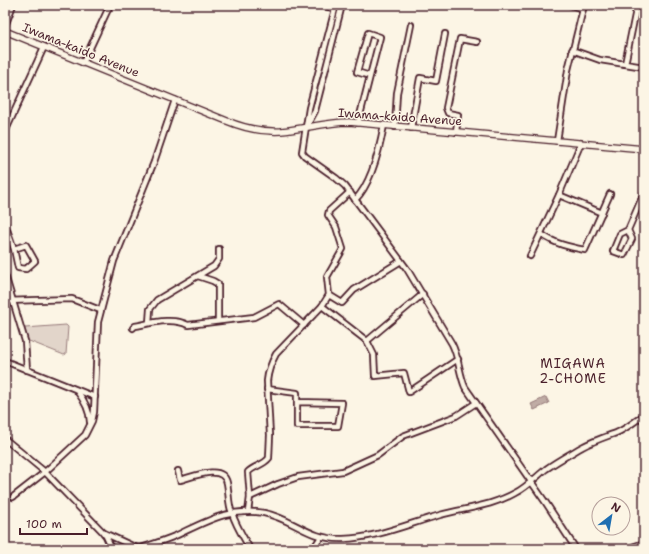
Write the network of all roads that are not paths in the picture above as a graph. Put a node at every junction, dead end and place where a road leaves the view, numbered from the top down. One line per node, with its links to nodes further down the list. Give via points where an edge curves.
1 (14, 5): 10 (street)
2 (110, 5): 16 (street)
3 (322, 5): 7 (street)
4 (342, 5): 24 (street, via 315,111)
5 (571, 5): 8 (street)
6 (637, 5): 17 (street)
7 (336, 7): 24 (street, via 309,108)
8 (584, 7): 15 (street)
9 (412, 25): 23 (street, via 396,93)
10 (5, 26)
11 (5, 31): 14 (main road, Iwama-kaido Avenue)
12 (445, 34): 25 (street, via 436,81 420,78)
13 (477, 42): 27 (street, via 460,39 446,108 448,113 458,115)
14 (44, 47): 16 (main road, Iwama-kaido Avenue); 26 (street)
15 (572, 50): 17 (street, via 600,60); 28 (street)
16 (83, 63): 20 (main road, Iwama-kaido Avenue)
17 (625, 64): 18 (street)
18 (644, 67)
19 (370, 76): 19 (street, via 380,37 368,33 357,72); 21 (street)
20 (175, 100): 24 (main road, Iwama-kaido Avenue, via 255,130 282,131); 51 (street, via 154,162 114,261)
21 (358, 123): 22 (main road, Iwama-kaido Avenue); 24 (main road, Iwama-kaido Avenue, via 332,123)
22 (384, 125): 23 (main road, Iwama-kaido Avenue); 35 (street, via 364,188)
23 (395, 126): 25 (main road, Iwama-kaido Avenue)
24 (307, 127): 31 (street, via 303,154 340,181)
25 (411, 128): 27 (main road, Iwama-kaido Avenue)
26 (5, 132)
27 (456, 132): 28 (main road, Iwama-kaido Avenue)
28 (557, 141): 29 (main road, Iwama-kaido Avenue)
29 (581, 143): 30 (main road, Iwama-kaido Avenue); 34 (street)
30 (644, 149)
31 (350, 192): 35 (street); 47 (street, via 329,211 328,215 336,227 343,249 327,277)
32 (644, 192): 38 (street)
33 (610, 194): 36 (street)
34 (559, 195): 36 (street); 39 (street)
35 (355, 200): 43 (street)
36 (602, 213): 39 (street, via 585,250 562,246)
37 (5, 224): 40 (street)
38 (628, 230): 38 (street, via 620,234 613,251 624,255 632,239)
39 (541, 234): 42 (street)
40 (14, 249): 40 (street, via 18,268 26,269 34,260 26,245)
41 (219, 249): 45 (street, via 217,263)
42 (530, 256)
43 (401, 261): 46 (street); 47 (street, via 354,290 342,303)
44 (5, 275): 49 (street)
45 (198, 276): 52 (street, via 218,284); 53 (street, via 157,300 150,310)
46 (423, 294): 56 (street); 57 (street)
47 (329, 295): 50 (street)
48 (5, 301): 49 (street)
49 (14, 301): 51 (street, via 72,299); 59 (street, via 25,341)
50 (322, 306): 54 (street); 56 (street)
51 (100, 310): 62 (street)
52 (218, 321): 53 (street, via 188,325 180,321); 54 (street, via 254,317 279,304)
53 (149, 323): 55 (street)
54 (304, 325): 60 (street, via 276,354 268,373)
55 (132, 328)
56 (367, 341): 57 (street, via 374,355 375,376 404,373 409,392)
57 (458, 359): 64 (street, via 461,378)
58 (5, 361): 59 (street)
59 (27, 370): 61 (street)
60 (267, 389): 63 (street, via 297,393); 72 (street, via 269,458 248,472)
61 (76, 390): 62 (street); 66 (street, via 90,416)
62 (95, 397): 66 (street)
63 (297, 402): 63 (street, via 297,426 338,426 342,402)
64 (476, 404): 70 (street); 72 (street, via 456,416 403,436 378,455 343,471 298,477)
65 (644, 415): 70 (street, via 617,432 584,446 553,464)
66 (90, 425): 69 (street, via 85,436)
67 (5, 439): 69 (street)
68 (178, 471): 74 (street, via 180,480 210,472 217,472 223,476 227,482)
69 (45, 472): 71 (street); 75 (street)
70 (531, 483): 76 (street, via 495,502 442,514 371,536 342,539); 82 (street)
71 (13, 497)
72 (250, 497): 73 (street)
73 (248, 512): 74 (street); 76 (street, via 273,516)
74 (231, 513): 79 (street, via 214,517 162,542); 80 (street)
75 (104, 534): 78 (street); 79 (street)
76 (321, 537): 81 (street)
77 (644, 544): 83 (street)
78 (112, 549)
79 (138, 549)
80 (250, 549)
81 (313, 549)
82 (576, 549)
83 (626, 549)

